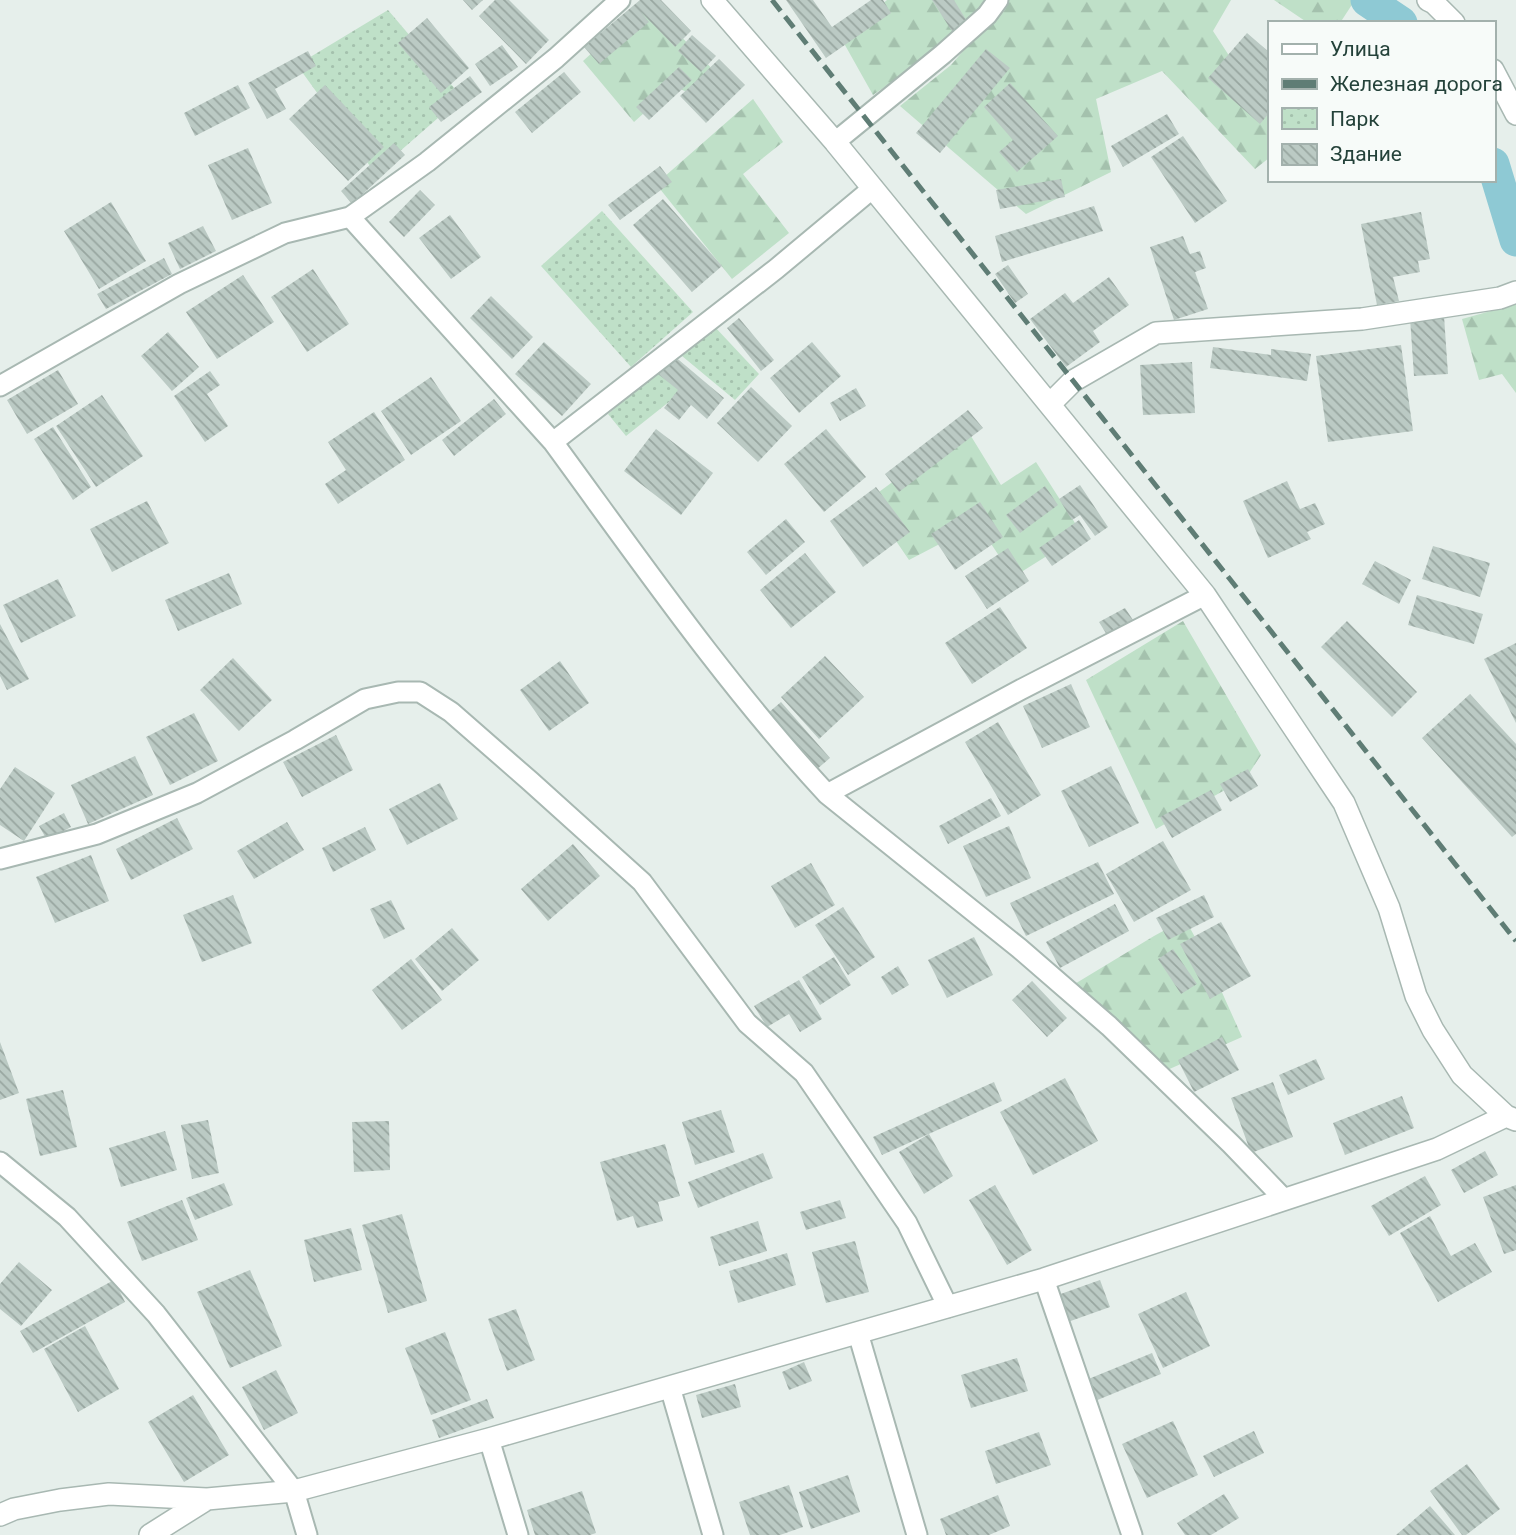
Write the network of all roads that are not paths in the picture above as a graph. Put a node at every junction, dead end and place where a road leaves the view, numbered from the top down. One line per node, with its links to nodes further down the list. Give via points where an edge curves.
1 (620, 0): 10 (lane, via 427,162)
2 (712, 0): 8 (street)
3 (998, 0): 8 (lane, via 943,54)
4 (1433, 1): 5 (street)
5 (1452, 21)
6 (1495, 74): 7 (street)
7 (1516, 114)
8 (835, 142): 9 (street)
9 (873, 188): 13 (street); 14 (lane)
10 (350, 217): 12 (lane, via 285,233 179,284); 14 (lane)
11 (1508, 295): 13 (street, via 1362,319 1156,333 1073,381)
12 (0, 386)
13 (1050, 404): 15 (street)
14 (553, 442): 16 (lane, via 691,631)
15 (1205, 595): 16 (lane); 18 (street, via 1344,803 1389,908 1416,996 1433,1030 1462,1075)
16 (827, 794): 20 (lane, via 1109,1026)
17 (0, 859): 22 (lane, via 97,834 197,793 365,699 420,692 451,712 642,882 747,1023 804,1073 907,1223)
18 (1511, 1118): 20 (street, via 1437,1149)
19 (0, 1162): 26 (lane, via 67,1217 156,1314)
20 (1284, 1199): 21 (street)
21 (1044, 1279): 22 (street); 34 (lane)
22 (948, 1307): 23 (street)
23 (858, 1333): 24 (street); 33 (lane)
24 (670, 1387): 25 (street); 32 (lane)
25 (489, 1439): 26 (street); 31 (lane)
26 (294, 1491): 27 (street); 30 (lane)
27 (207, 1499): 28 (street, via 109,1494); 29 (street)
28 (0, 1515)
29 (150, 1535)
30 (307, 1535)
31 (518, 1535)
32 (713, 1535)
33 (917, 1535)
34 (1132, 1535)

